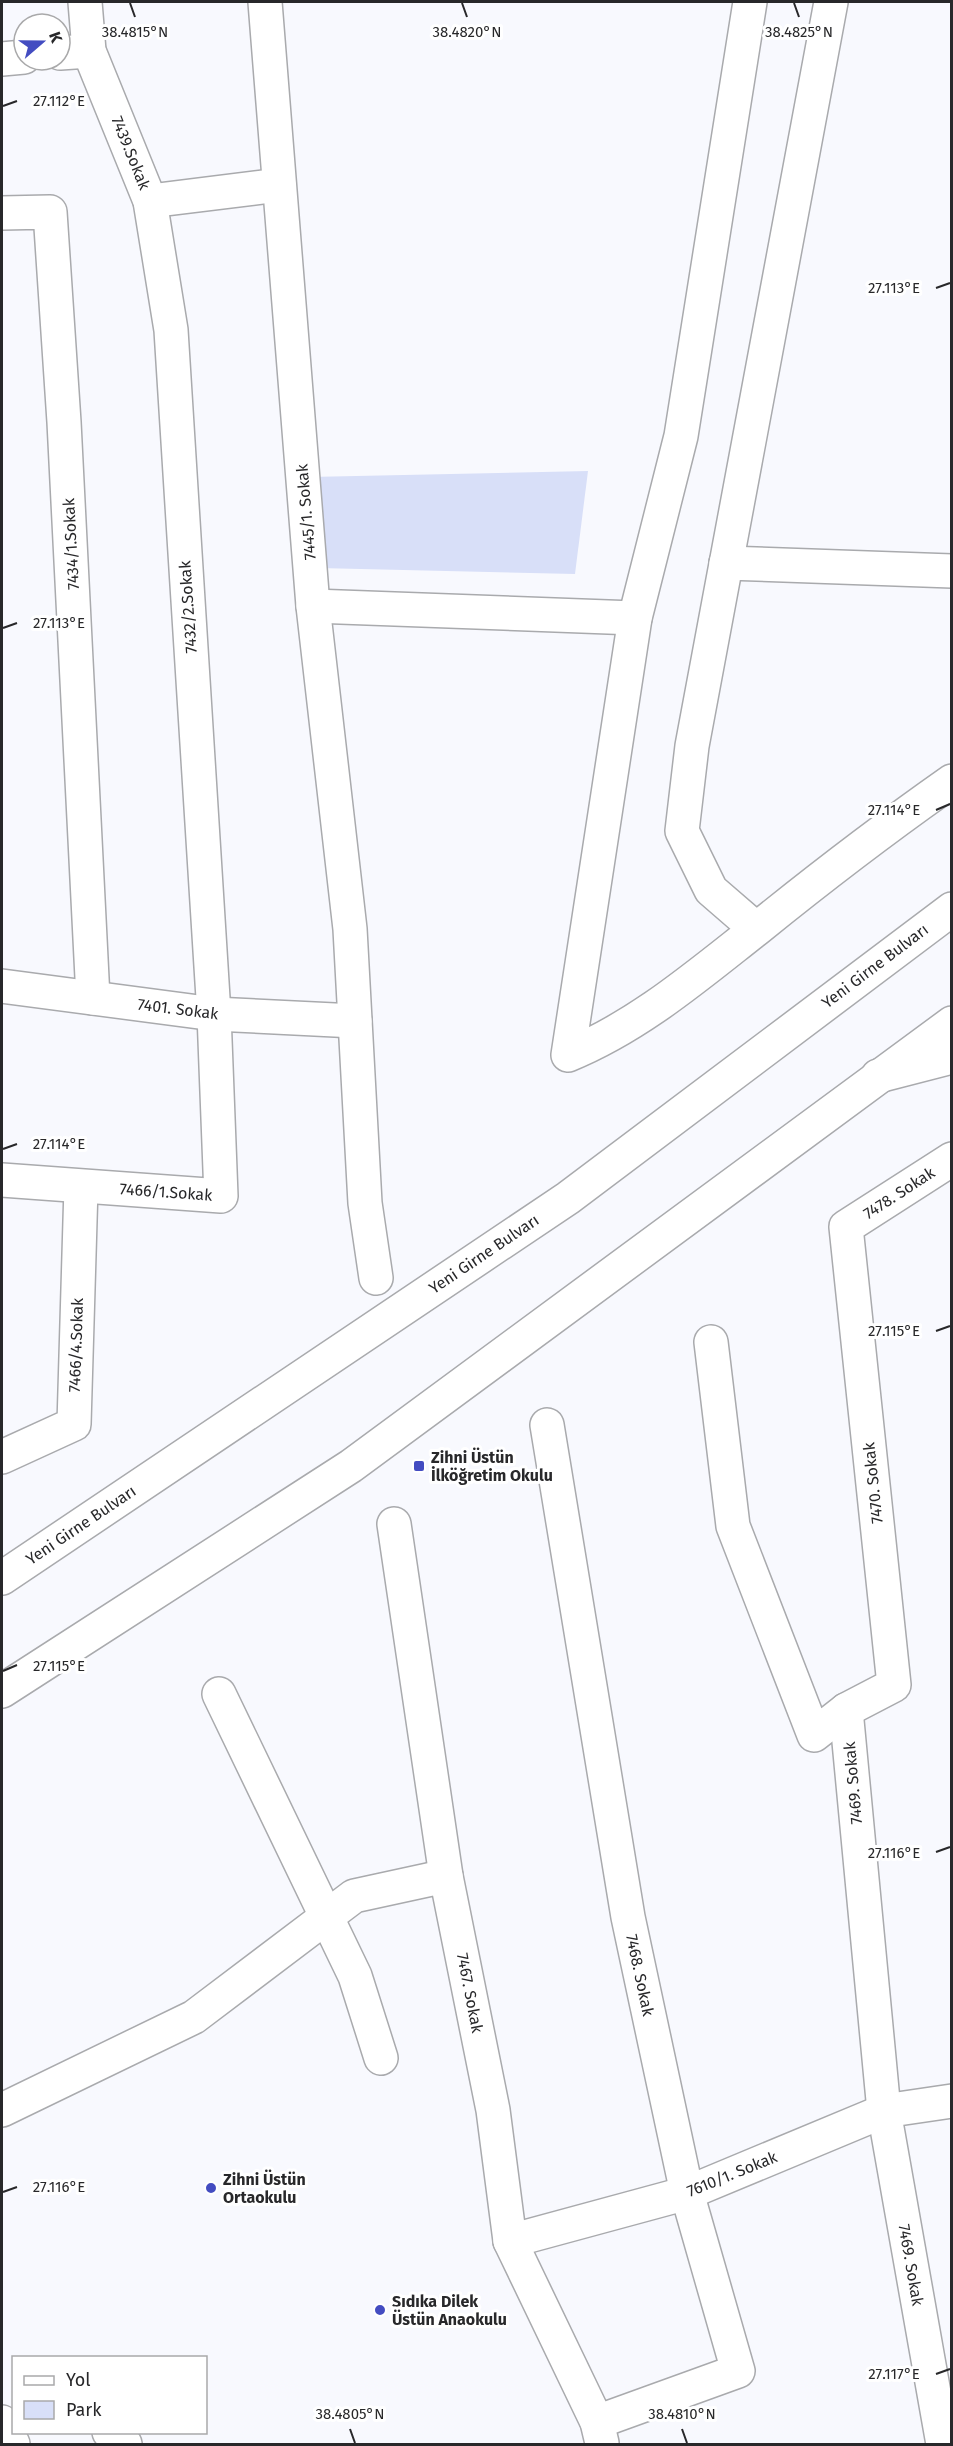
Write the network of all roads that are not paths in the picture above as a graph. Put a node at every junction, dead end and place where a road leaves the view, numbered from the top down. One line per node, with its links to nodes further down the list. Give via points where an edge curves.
1 (85, 2): 5 (main road, 7439.Sokak)
2 (265, 2): 6 (main road, 7445/1. Sokak)
3 (750, 2): 12 (main road, via 681,436)
4 (831, 2): 9 (main road)
5 (75, 52): 7 (main road, 7439.Sokak)
6 (279, 184): 7 (main road); 11 (main road, 7445/1. Sokak)
7 (150, 201): 18 (main road, 7432/2.Sokak, via 171,330)
8 (2, 213): 17 (main road, 7434/1.Sokak, via 50,212)
9 (726, 563): 10 (main road); 15 (main road, via 692,746 682,831 711,890)
10 (951, 572)
11 (313, 606): 12 (main road); 19 (main road, 7445/1. Sokak, via 350,928)
12 (635, 618): 15 (main road, via 568,1055 599,1043 691,983)
13 (951, 781): 15 (main road)
14 (951, 909): 32 (main road, Yeni Girne Bulvarı, via 568,1197)
15 (756, 929)
16 (2, 986): 17 (main road, 7401. Sokak)
17 (93, 998): 18 (main road, 7401. Sokak)
18 (214, 1014): 19 (main road, 7401. Sokak); 25 (main road, 7466/1.Sokak, via 221,1196)
19 (355, 1021): 27 (main road, 7445/1. Sokak, via 365,1203)
20 (951, 1023): 22 (main road)
21 (951, 1057): 22 (main road)
22 (878, 1076): 33 (main road, via 351,1466)
23 (951, 1159): 26 (main road, 7478. Sokak)
24 (2, 1180): 25 (main road, 7466/1.Sokak)
25 (81, 1186): 30 (main road, 7466/4.Sokak, via 74,1424)
26 (846, 1227): 35 (main road, 7470. Sokak, via 894,1685)
27 (376, 1278)
28 (711, 1342): 35 (main road, 7469. Sokak, via 733,1526 814,1735)
29 (547, 1425): 42 (main road, 7468. Sokak, via 628,1917)
30 (2, 1457)
31 (394, 1524): 36 (main road, 7467. Sokak)
32 (2, 1578)
33 (2, 1691)
34 (219, 1694): 37 (main road)
35 (846, 1710): 41 (main road, 7469. Sokak)
36 (446, 1876): 37 (main road, via 354,1896); 43 (main road, 7467. Sokak, via 493,2110)
37 (327, 1917): 38 (main road, via 355,1976); 40 (main road, via 194,2017)
38 (381, 2058)
39 (951, 2101): 41 (main road, 7610/1. Sokak)
40 (2, 2110)
41 (884, 2111): 42 (main road, 7610/1. Sokak); 49 (main road, 7469. Sokak)
42 (687, 2193): 43 (main road, 7610/1. Sokak); 45 (main road, 7468. Sokak, via 738,2372)
43 (510, 2241): 45 (main road, 7467. Sokak)
44 (2, 2422): 47 (main road)
45 (600, 2433)
46 (110, 2434): 48 (main road)
47 (13, 2445)
48 (125, 2445)
49 (944, 2445)

